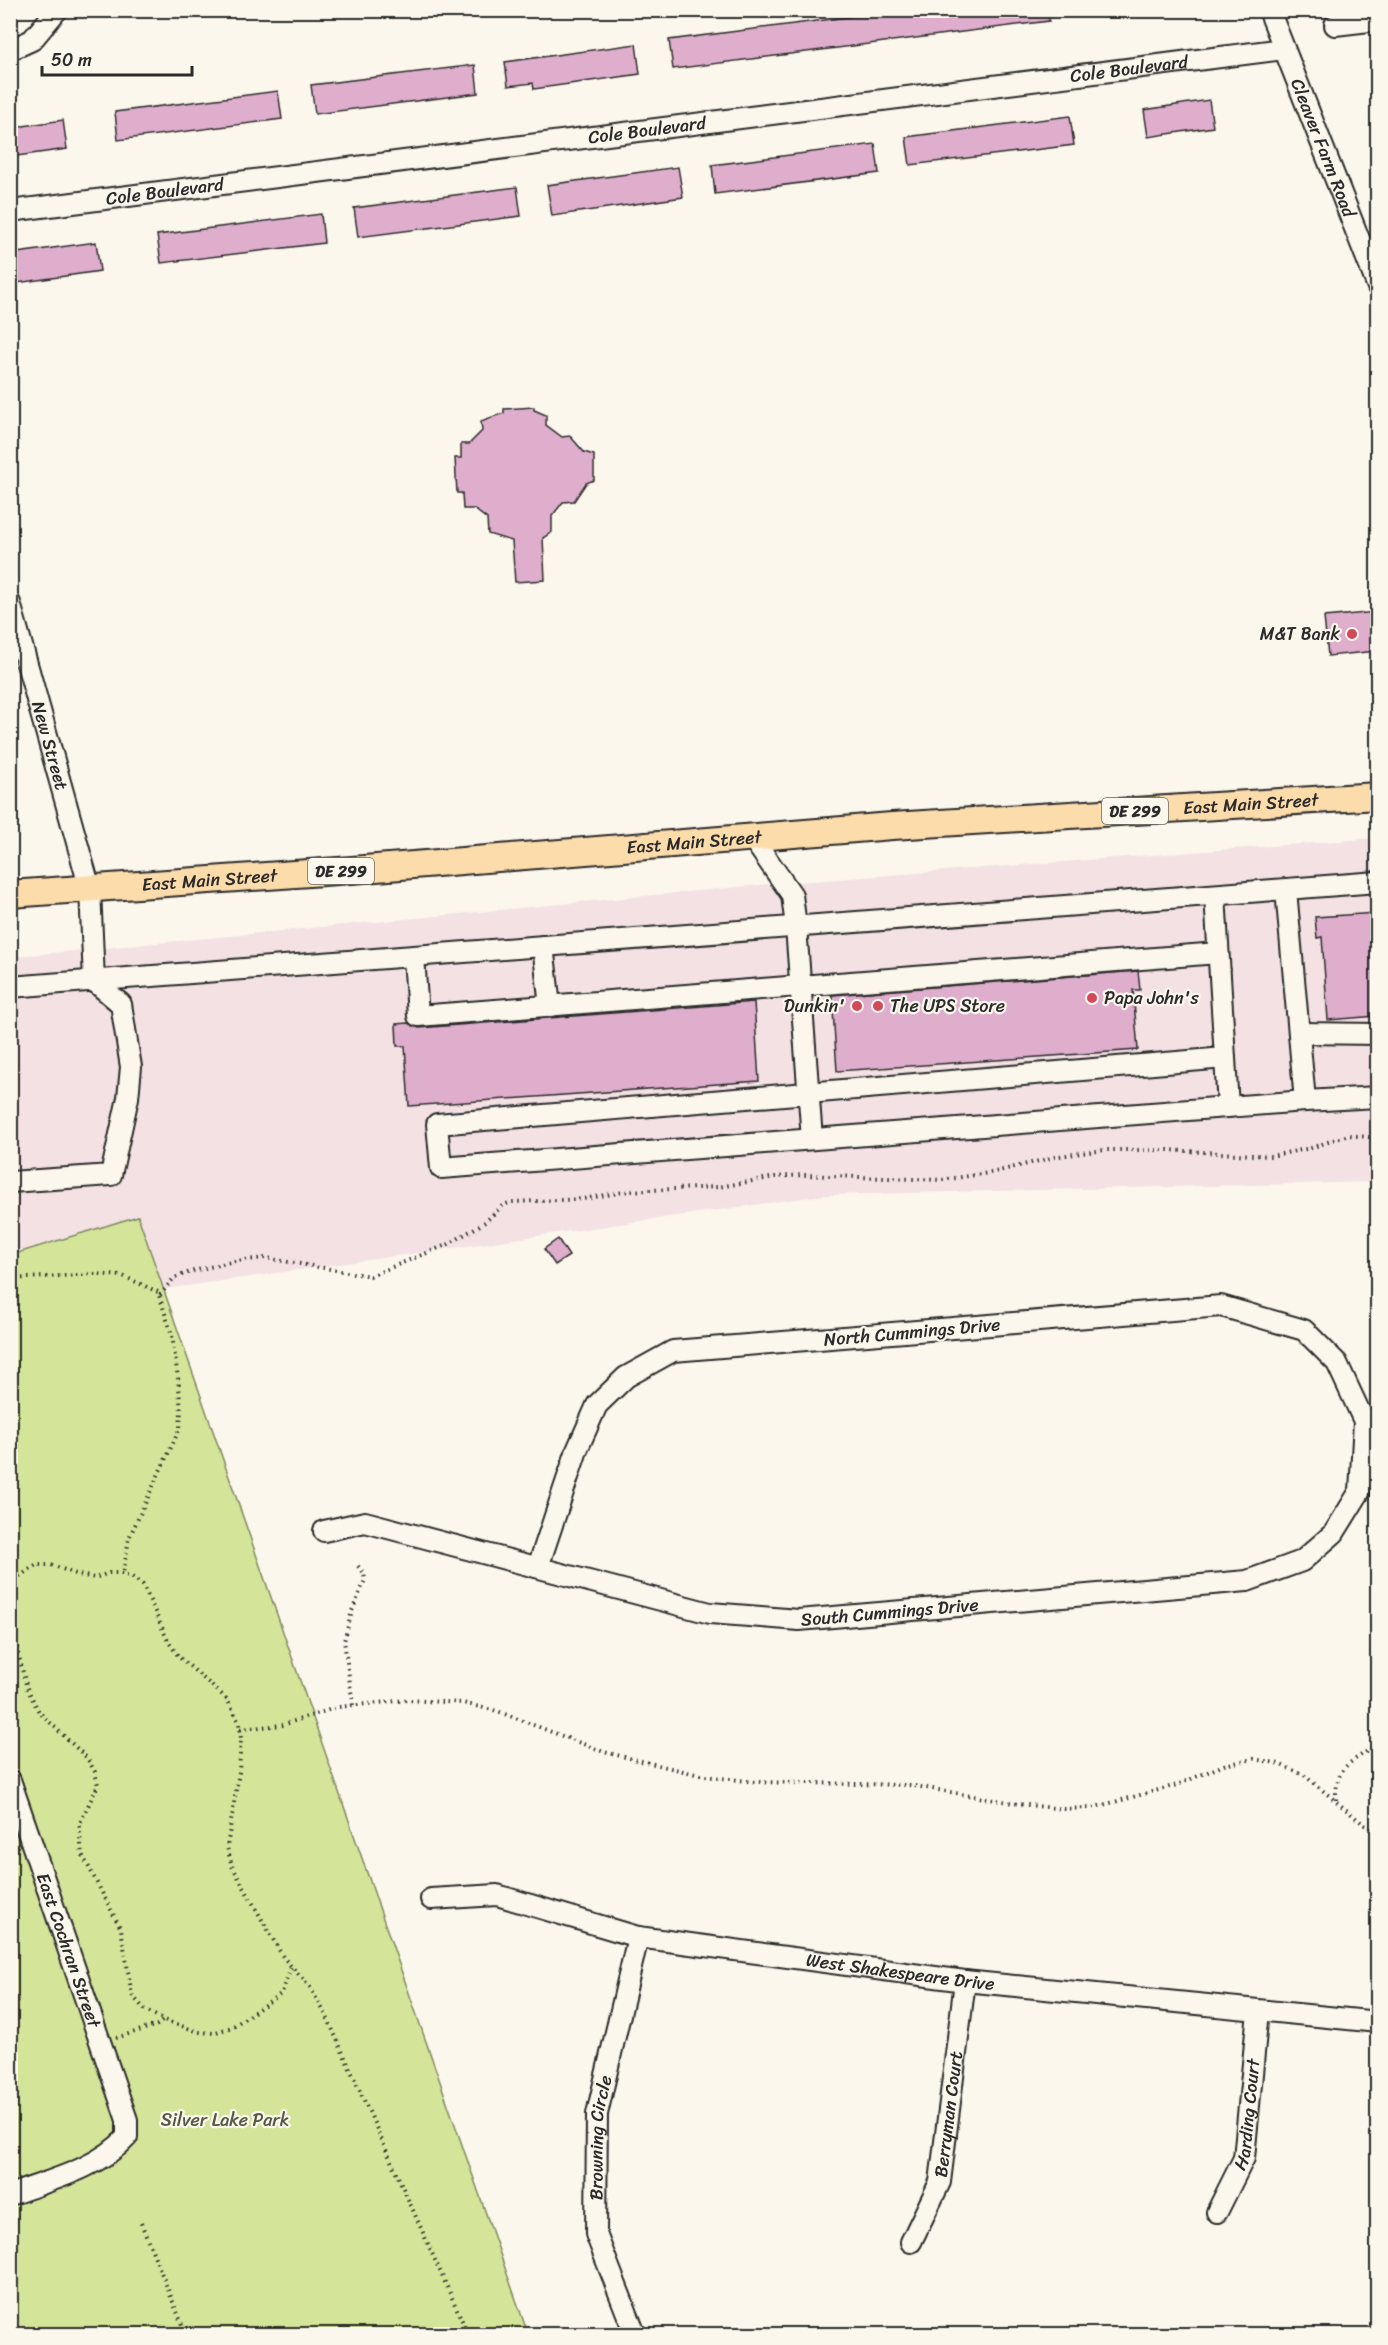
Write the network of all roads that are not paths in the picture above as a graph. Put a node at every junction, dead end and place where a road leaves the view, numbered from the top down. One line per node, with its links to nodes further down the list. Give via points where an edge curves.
1 (57, 10): 5 (street, via 32,40)
2 (1269, 10): 6 (street, Cleaver Farm Road)
3 (1377, 20): 4 (street)
4 (1335, 25)
5 (10, 50)
6 (1284, 50): 7 (street, Cole Boulevard); 8 (street, Cleaver Farm Road)
7 (10, 211)
8 (1377, 287)
9 (10, 603): 10 (street, New Street)
10 (17, 653): 14 (street, New Street)
11 (1377, 796): 12 (main road, East Main Street / DE 299, via 892,826)
12 (753, 839): 14 (main road, East Main Street / DE 299); 18 (street, via 792,895)
13 (1377, 882): 15 (street)
14 (90, 889): 16 (main road, East Main Street / DE 299); 22 (street, New Street)
15 (1286, 890): 17 (street); 26 (street)
16 (10, 894)
17 (1215, 895): 18 (street); 20 (street)
18 (796, 927): 19 (street); 23 (street)
19 (543, 946): 21 (street); 25 (street)
20 (1218, 953): 23 (street); 28 (street)
21 (414, 956): 22 (street); 25 (street, via 418,1016)
22 (94, 981): 24 (street); 34 (street, via 121,1004 131,1067 111,1175)
23 (800, 986): 25 (street); 29 (street)
24 (10, 987)
25 (550, 1006)
26 (1299, 1033): 27 (street); 31 (street)
27 (1377, 1034)
28 (1225, 1058): 29 (street); 32 (street)
29 (808, 1093): 33 (street); 33 (street, via 437,1124 441,1168)
30 (1377, 1097): 31 (street)
31 (1305, 1101): 32 (street)
32 (1228, 1107): 33 (street)
33 (812, 1139)
34 (10, 1182)
35 (1371, 1420): 37 (street, South Cummings Drive, via 1360,1491 1334,1533 1302,1561 1247,1581 799,1620 711,1612); 37 (street, North Cummings Drive, via 1337,1363 1304,1330 1221,1306 673,1351 626,1377 597,1405 577,1450)
36 (324, 1531): 37 (street, South Cummings Drive, via 365,1522)
37 (538, 1567)
38 (10, 1780): 39 (street, East Cochran Street)
39 (16, 1813): 45 (street, East Cochran Street, via 102,2044 126,2120 127,2137 90,2164)
40 (431, 1899): 41 (street, West Shakespeare Drive, via 497,1894)
41 (638, 1937): 42 (street, West Shakespeare Drive); 48 (street, Browning Circle, via 597,2114 596,2210 596,2234)
42 (965, 1980): 43 (street, West Shakespeare Drive); 47 (street, Berryman Court, via 940,2182)
43 (1258, 2011): 44 (street, West Shakespeare Drive); 46 (street, Harding Court, via 1244,2158)
44 (1377, 2022)
45 (10, 2195)
46 (1217, 2212)
47 (911, 2242)
48 (635, 2334)

